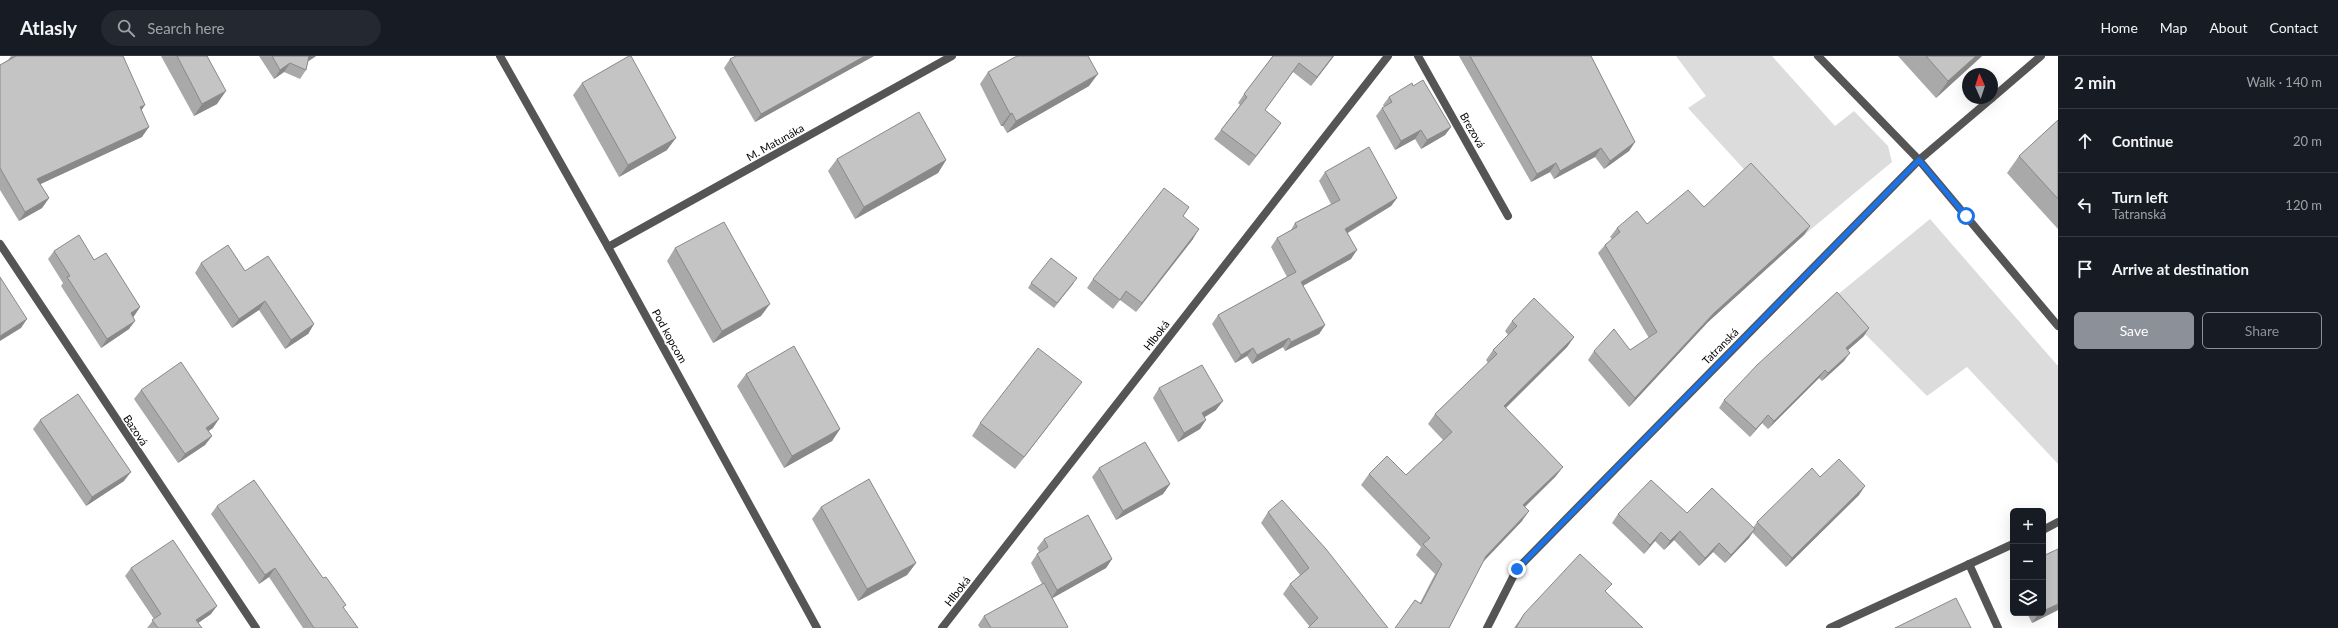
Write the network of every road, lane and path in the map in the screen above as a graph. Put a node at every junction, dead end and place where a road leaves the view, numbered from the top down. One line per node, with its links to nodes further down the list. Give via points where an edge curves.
1 (500, 56): 12 (street, Pod kopcom)
2 (952, 56): 12 (street, M. Matunáka)
3 (1388, 56): 20 (street, Hlboká)
4 (1418, 56): 10 (street, Brezová)
5 (1818, 56): 9 (street)
6 (2041, 56): 7 (street, Tatranská)
7 (1998, 93)
8 (1985, 104): 9 (street, Tatranská)
9 (1919, 160): 13 (street); 21 (street, Tatranská, via 1517,569)
10 (1508, 216)
11 (0, 244): 18 (street, Bazová)
12 (608, 247): 19 (street, Pod kopcom)
13 (2058, 326)
14 (2058, 522): 15 (street)
15 (2046, 528)
16 (2010, 545): 17 (street)
17 (1969, 564): 22 (street); 23 (street)
18 (256, 628)
19 (817, 628)
20 (942, 628)
21 (1487, 628)
22 (1830, 628)
23 (1998, 628)

